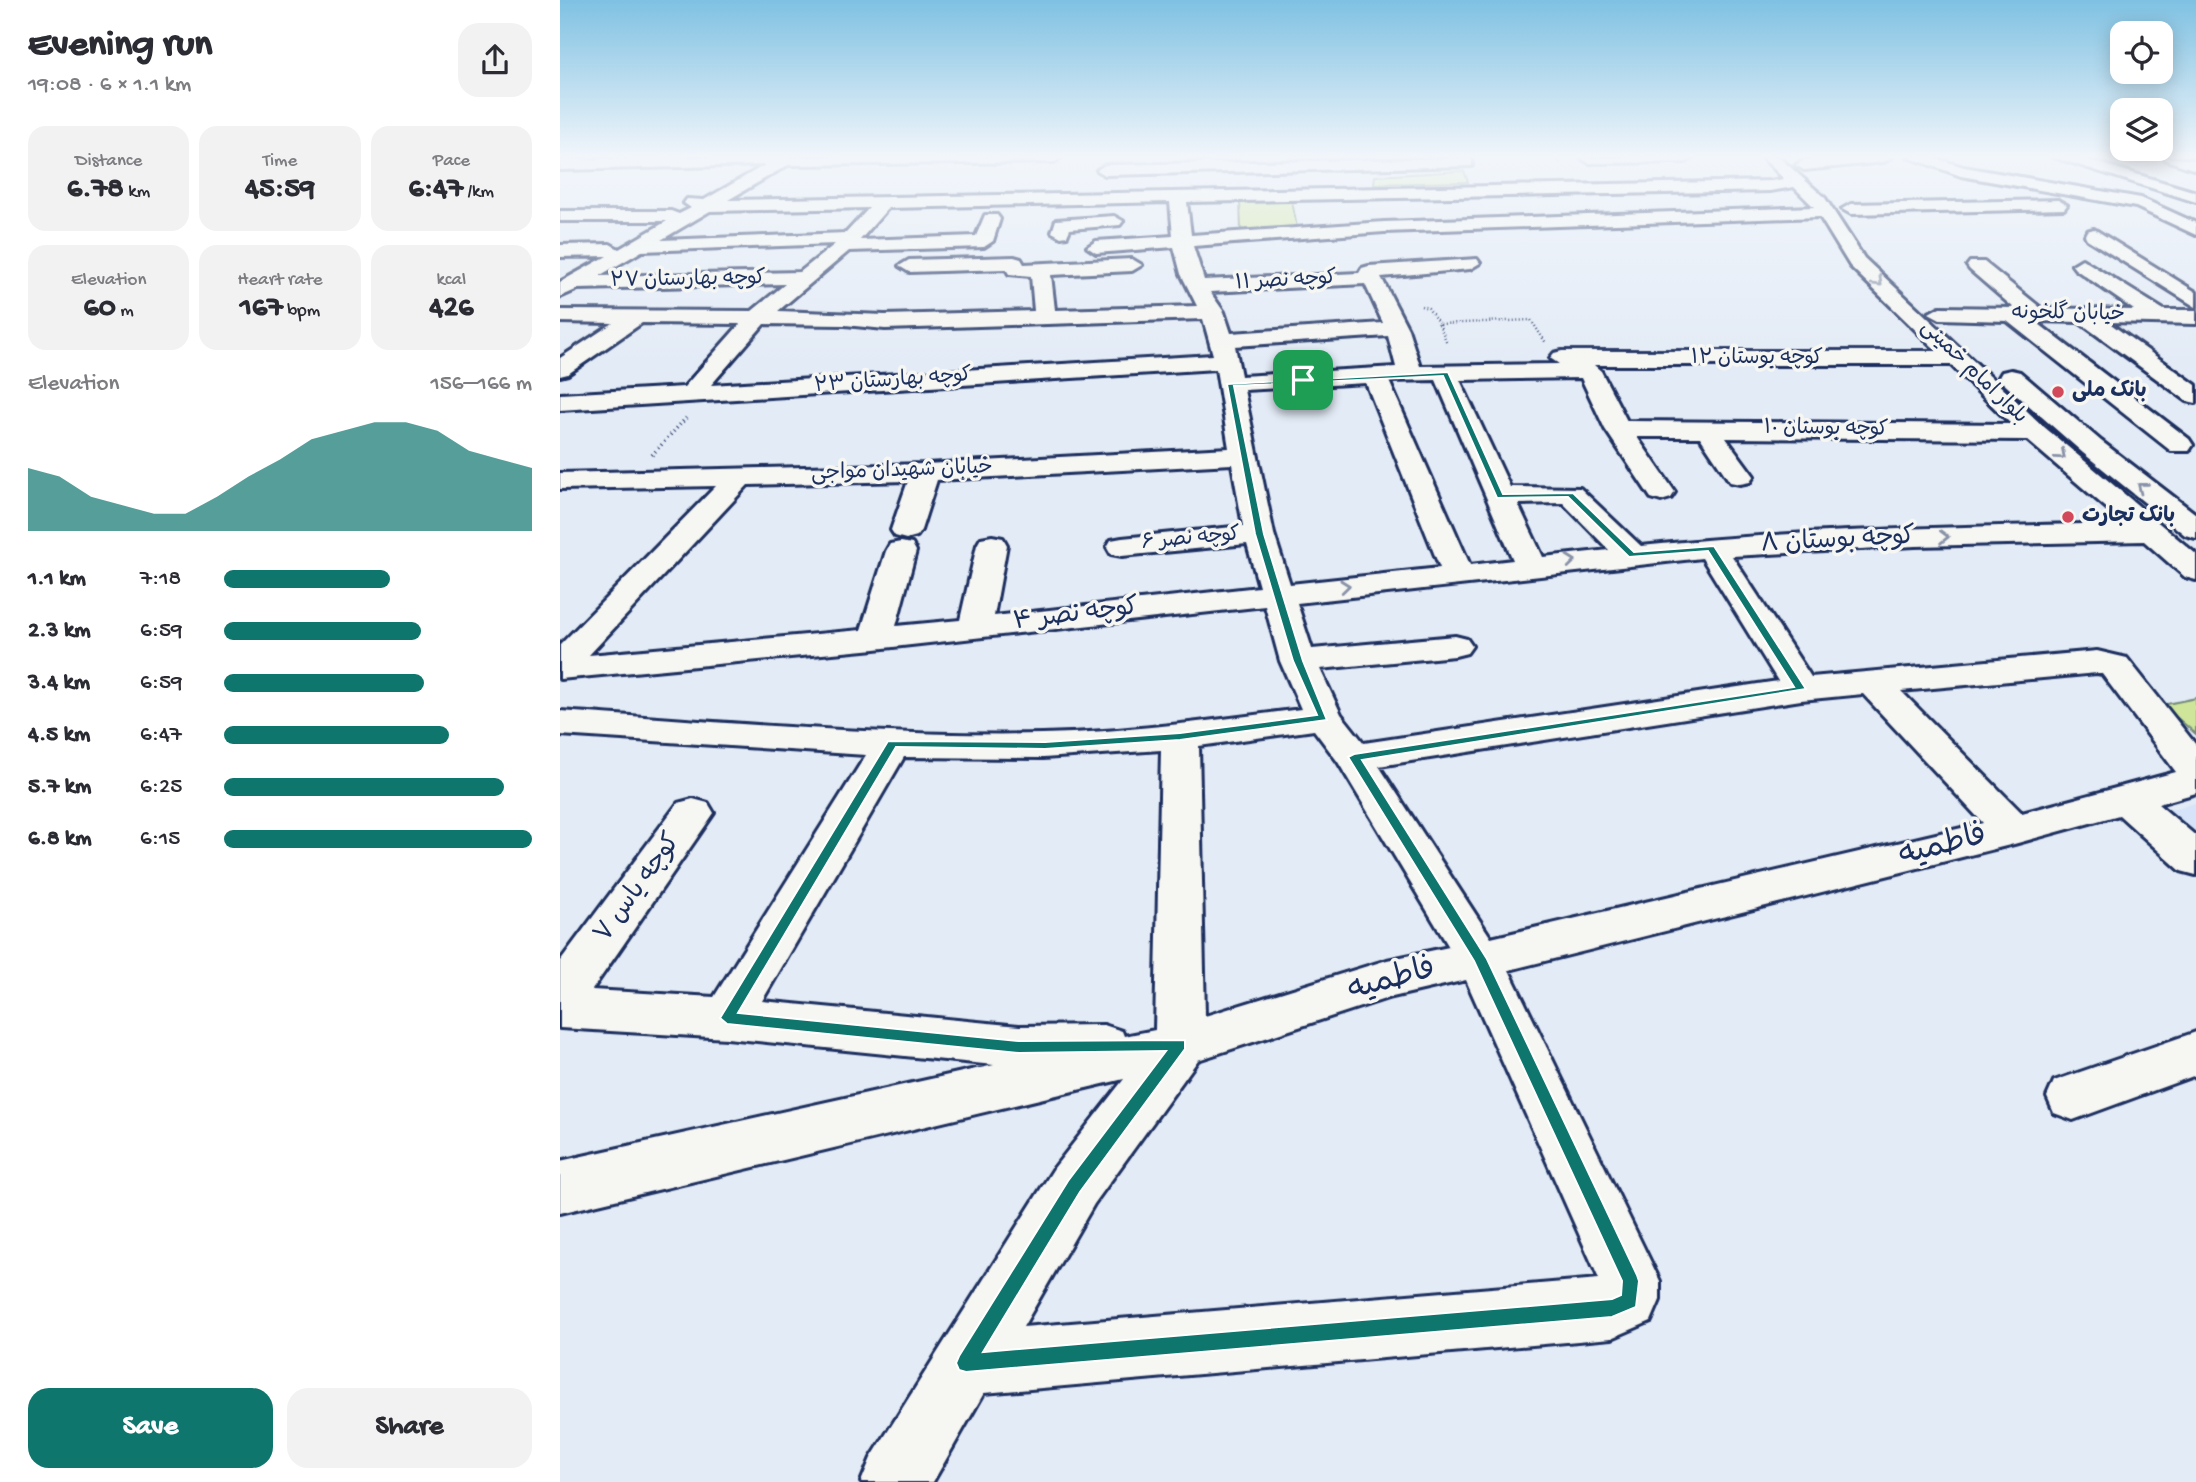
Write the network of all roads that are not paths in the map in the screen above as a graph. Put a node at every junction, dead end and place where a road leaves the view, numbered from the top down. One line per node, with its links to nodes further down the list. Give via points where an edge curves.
1 (653, 226): 29 (street)
2 (669, 226): 27 (street)
3 (862, 226): 24 (street)
4 (989, 226): 25 (street, via 984,241)
5 (1028, 226): 31 (street)
6 (1062, 226): 18 (street)
7 (1111, 226): 31 (street)
8 (1161, 226): 31 (street)
9 (1164, 226): 31 (street)
10 (1195, 226): 31 (street)
11 (1250, 226): 31 (street)
12 (1360, 226): 20 (street)
13 (1540, 226): 22 (street)
14 (1666, 226): 23 (street)
15 (1835, 226): 61 (street, بلوار امام خمینی, one-way to 61, via 1857,262)
16 (1863, 226): 49 (street, بلوار امام خمینی, via 1895,271)
17 (2196, 231): 19 (street)
18 (1061, 232)
19 (2158, 233)
20 (1257, 234): 31 (street); 42 (street)
21 (2132, 234): 44 (street, via 2094,235)
22 (1557, 237)
23 (1677, 240)
24 (848, 242): 25 (street); 26 (street); 39 (street)
25 (963, 242): 35 (street)
26 (736, 243): 27 (street); 32 (street)
27 (638, 246): 41 (street)
28 (1096, 247): 31 (street)
29 (610, 250): 30 (street); 41 (street)
30 (560, 251)
31 (1188, 253): 38 (street); 42 (street, کوچه نصر ۱۱); 48 (street); 58 (street); 60 (street, کوچه بهارستان ۲۳); 68 (street); 80 (street)
32 (720, 257)
33 (1470, 263): 40 (street, کوچه نصر ۱۱, via 1369,272)
34 (2082, 264): 53 (street)
35 (957, 265): 36 (street); 38 (street, via 1014,262 1016,270)
36 (909, 266)
37 (1977, 266): 50 (street)
38 (1040, 270): 48 (street)
39 (803, 278): 41 (street, کوچه بهارستان ۲۷); 56 (street)
40 (1372, 278): 42 (street, کوچه نصر ۱۱); 47 (street)
41 (565, 280)
42 (1283, 283)
43 (1018, 294): 48 (street)
44 (2196, 301)
45 (1129, 303): 48 (street)
46 (1421, 306): 47 (street)
47 (1387, 307): 58 (street)
48 (1049, 308): 57 (street); 60 (street)
49 (1940, 313): 50 (street, خیابان گلخونه); 62 (street, بلوار امام خمینی)
50 (2024, 314): 51 (street, خیابان گلخونه); 78 (street)
51 (2084, 315): 53 (street, خیابان گلخونه); 73 (street)
52 (560, 316): 55 (street)
53 (2158, 316): 54 (street, خیابان گلخونه)
54 (2196, 317)
55 (635, 318): 56 (street); 65 (street)
56 (757, 318): 57 (street, via 886,322); 72 (street)
57 (939, 318): 59 (street)
58 (1397, 329): 66 (street)
59 (928, 339)
60 (1048, 354): 72 (street, کوچه بهارستان ۲۳)
61 (1953, 354): 62 (street, کوچه بوستان ۱۲); 64 (street, کوچه بوستان ۱۲); 70 (street, بلوار امام خمینی)
62 (1986, 354): 71 (street, بلوار امام خمینی)
63 (1556, 358): 64 (street, کوچه بوستان ۱۲)
64 (1762, 359): 69 (street)
65 (560, 369)
66 (1410, 373): 67 (street); 68 (street)
67 (1445, 374): 75 (street, via 1589,371); 86 (street)
68 (1375, 376): 96 (street)
69 (1776, 383)
70 (1982, 383): 71 (street, via 1996,379); 77 (street, بلوار امام خمینی)
71 (2018, 383): 79 (street, بلوار امام خمینی)
72 (699, 395): 74 (street, کوچه بهارستان ۲۳)
73 (2196, 396)
74 (560, 402)
75 (1618, 429): 76 (street, کوچه بوستان ۱۰); 85 (street)
76 (1707, 429): 77 (street, کوچه بوستان ۱۰); 82 (street)
77 (2034, 432): 88 (street, بلوار امام خمینی, one-way to 88)
78 (2188, 445): 79 (street)
79 (2092, 447): 87 (street, بلوار امام خمینی, one-way to 79)
80 (1244, 455): 81 (street, خیابان شهیدان مواجی); 89 (street)
81 (925, 472): 83 (street, خیابان شهیدان مواجی); 99 (street)
82 (1740, 476)
83 (739, 478): 84 (street, خیابان شهیدان مواجی, via 630,479); 102 (street)
84 (567, 486)
85 (1661, 492)
86 (1500, 496): 93 (street, via 1570,494); 94 (street)
87 (2196, 529)
88 (2150, 532): 92 (street, کوچه بوستان ۸, one-way to 88, via 1915,537); 95 (street, بلوار امام خمینی)
89 (1259, 534): 91 (street, کوچه نصر ۶); 97 (street)
90 (992, 545): 98 (street)
91 (1122, 547)
92 (1711, 548): 93 (street, کوچه بوستان ۸); 104 (street)
93 (1632, 555): 94 (street, کوچه بوستان ۸, one-way to 93)
94 (1531, 565): 96 (street, کوچه بوستان ۸)
95 (2196, 570)
96 (1458, 574): 97 (street, کوچه بوستان ۸, one-way to 96)
97 (1277, 593): 98 (street, کوچه نصر ۴); 101 (street)
98 (975, 628): 99 (street, کوچه نصر ۴)
99 (875, 639): 102 (street, کوچه نصر ۴)
100 (1455, 646): 101 (street)
101 (1298, 661): 105 (street)
102 (560, 667)
103 (1873, 683): 104 (street); 110 (street, via 2097,662 2114,666); 114 (street)
104 (1801, 689): 109 (street)
105 (1324, 717): 107 (street); 109 (street)
106 (560, 723): 108 (street)
107 (1180, 737): 108 (street, via 1045,746); 120 (street)
108 (892, 744): 119 (street)
109 (1354, 757): 116 (street)
110 (2196, 771)
111 (2196, 780): 112 (street, فاطمیه)
112 (2127, 799): 114 (street, فاطمیه); 115 (street)
113 (694, 813): 117 (street, کوچه یاس ۷)
114 (2014, 830): 116 (street, فاطمیه)
115 (2196, 860)
116 (1480, 959): 120 (street, فاطمیه, via 1387,979); 124 (street, via 1630,1281 1630,1300 1612,1308)
117 (560, 998)
118 (560, 1008): 119 (street)
119 (727, 1018): 120 (street, via 1019,1047)
120 (1180, 1045): 123 (street); 124 (street, via 1074,1186)
121 (2196, 1053): 122 (street)
122 (2073, 1097)
123 (560, 1187)
124 (966, 1363): 125 (street)
125 (895, 1482)

